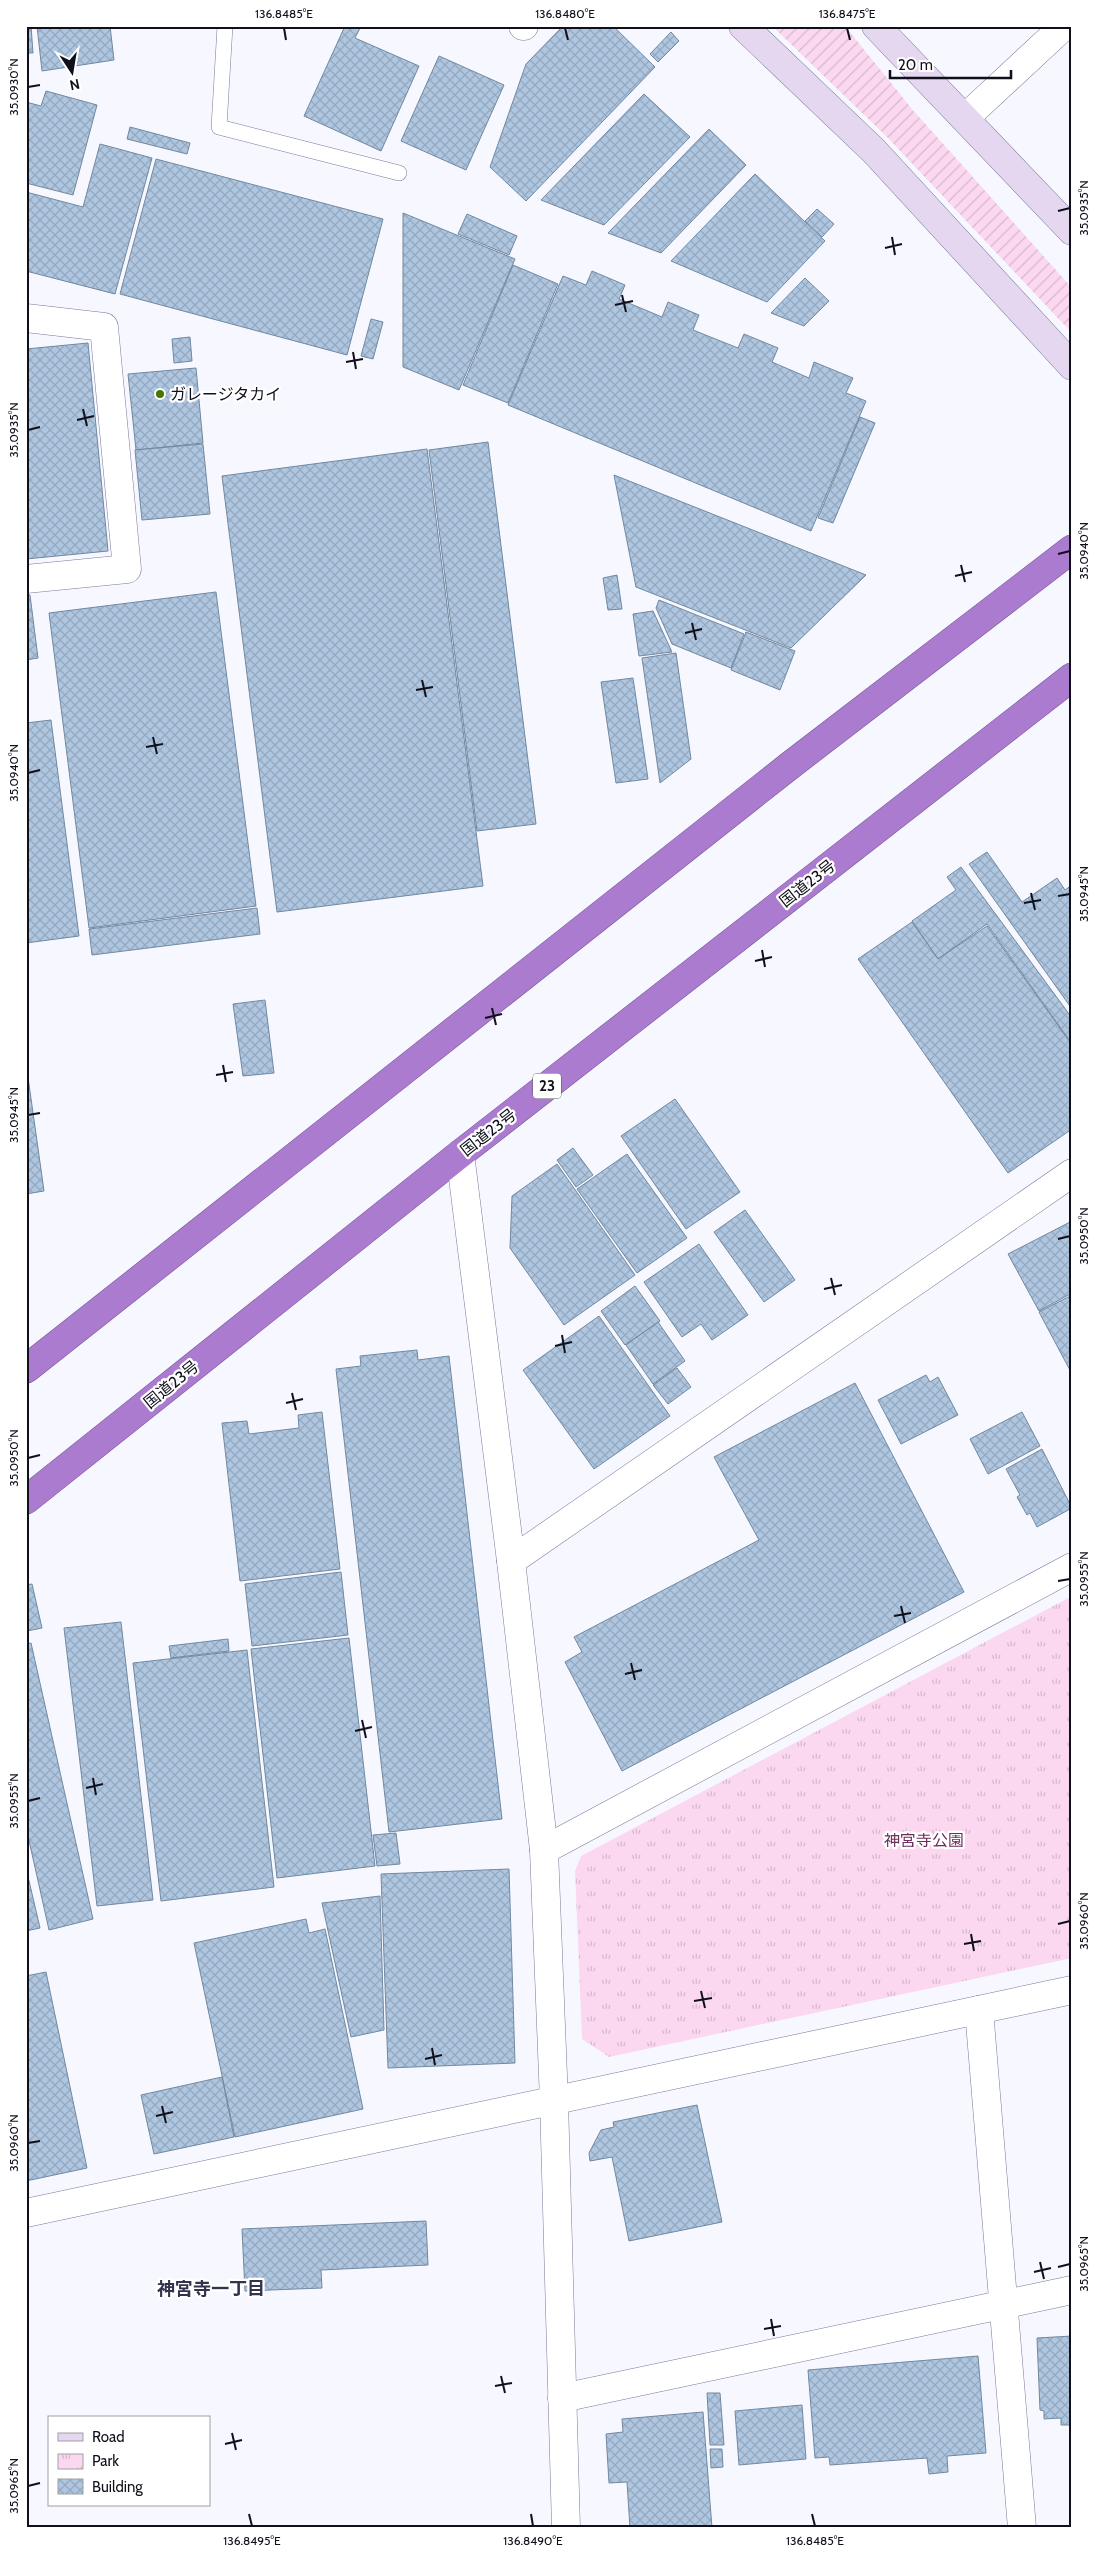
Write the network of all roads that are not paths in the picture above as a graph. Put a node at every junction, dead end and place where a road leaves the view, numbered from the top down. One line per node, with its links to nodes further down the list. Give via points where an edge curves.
1 (225, 26): 6 (lane, via 219,127)
2 (743, 26): 9 (street, via 874,151)
3 (876, 26): 5 (street)
4 (1064, 26): 5 (street)
5 (965, 118): 7 (street)
6 (399, 173)
7 (1072, 231)
8 (26, 318): 11 (street, via 104,327 127,569)
9 (1072, 366)
10 (1072, 549): 15 (highway, via 772,780)
11 (26, 579)
12 (1072, 676): 13 (highway, 国道23号 / 23)
13 (460, 1154): 16 (highway, 国道23号 / 23); 17 (street)
14 (1072, 1173): 17 (street)
15 (26, 1369)
16 (26, 1500)
17 (511, 1561): 19 (street)
18 (1072, 1567): 19 (street)
19 (544, 1850): 22 (street)
20 (1072, 1990): 21 (street)
21 (979, 2010): 22 (street); 25 (street)
22 (554, 2101): 23 (street); 26 (street)
23 (26, 2213)
24 (1072, 2290): 25 (street)
25 (1003, 2304): 26 (street); 28 (street)
26 (562, 2398): 27 (street)
27 (566, 2528)
28 (1022, 2528)

